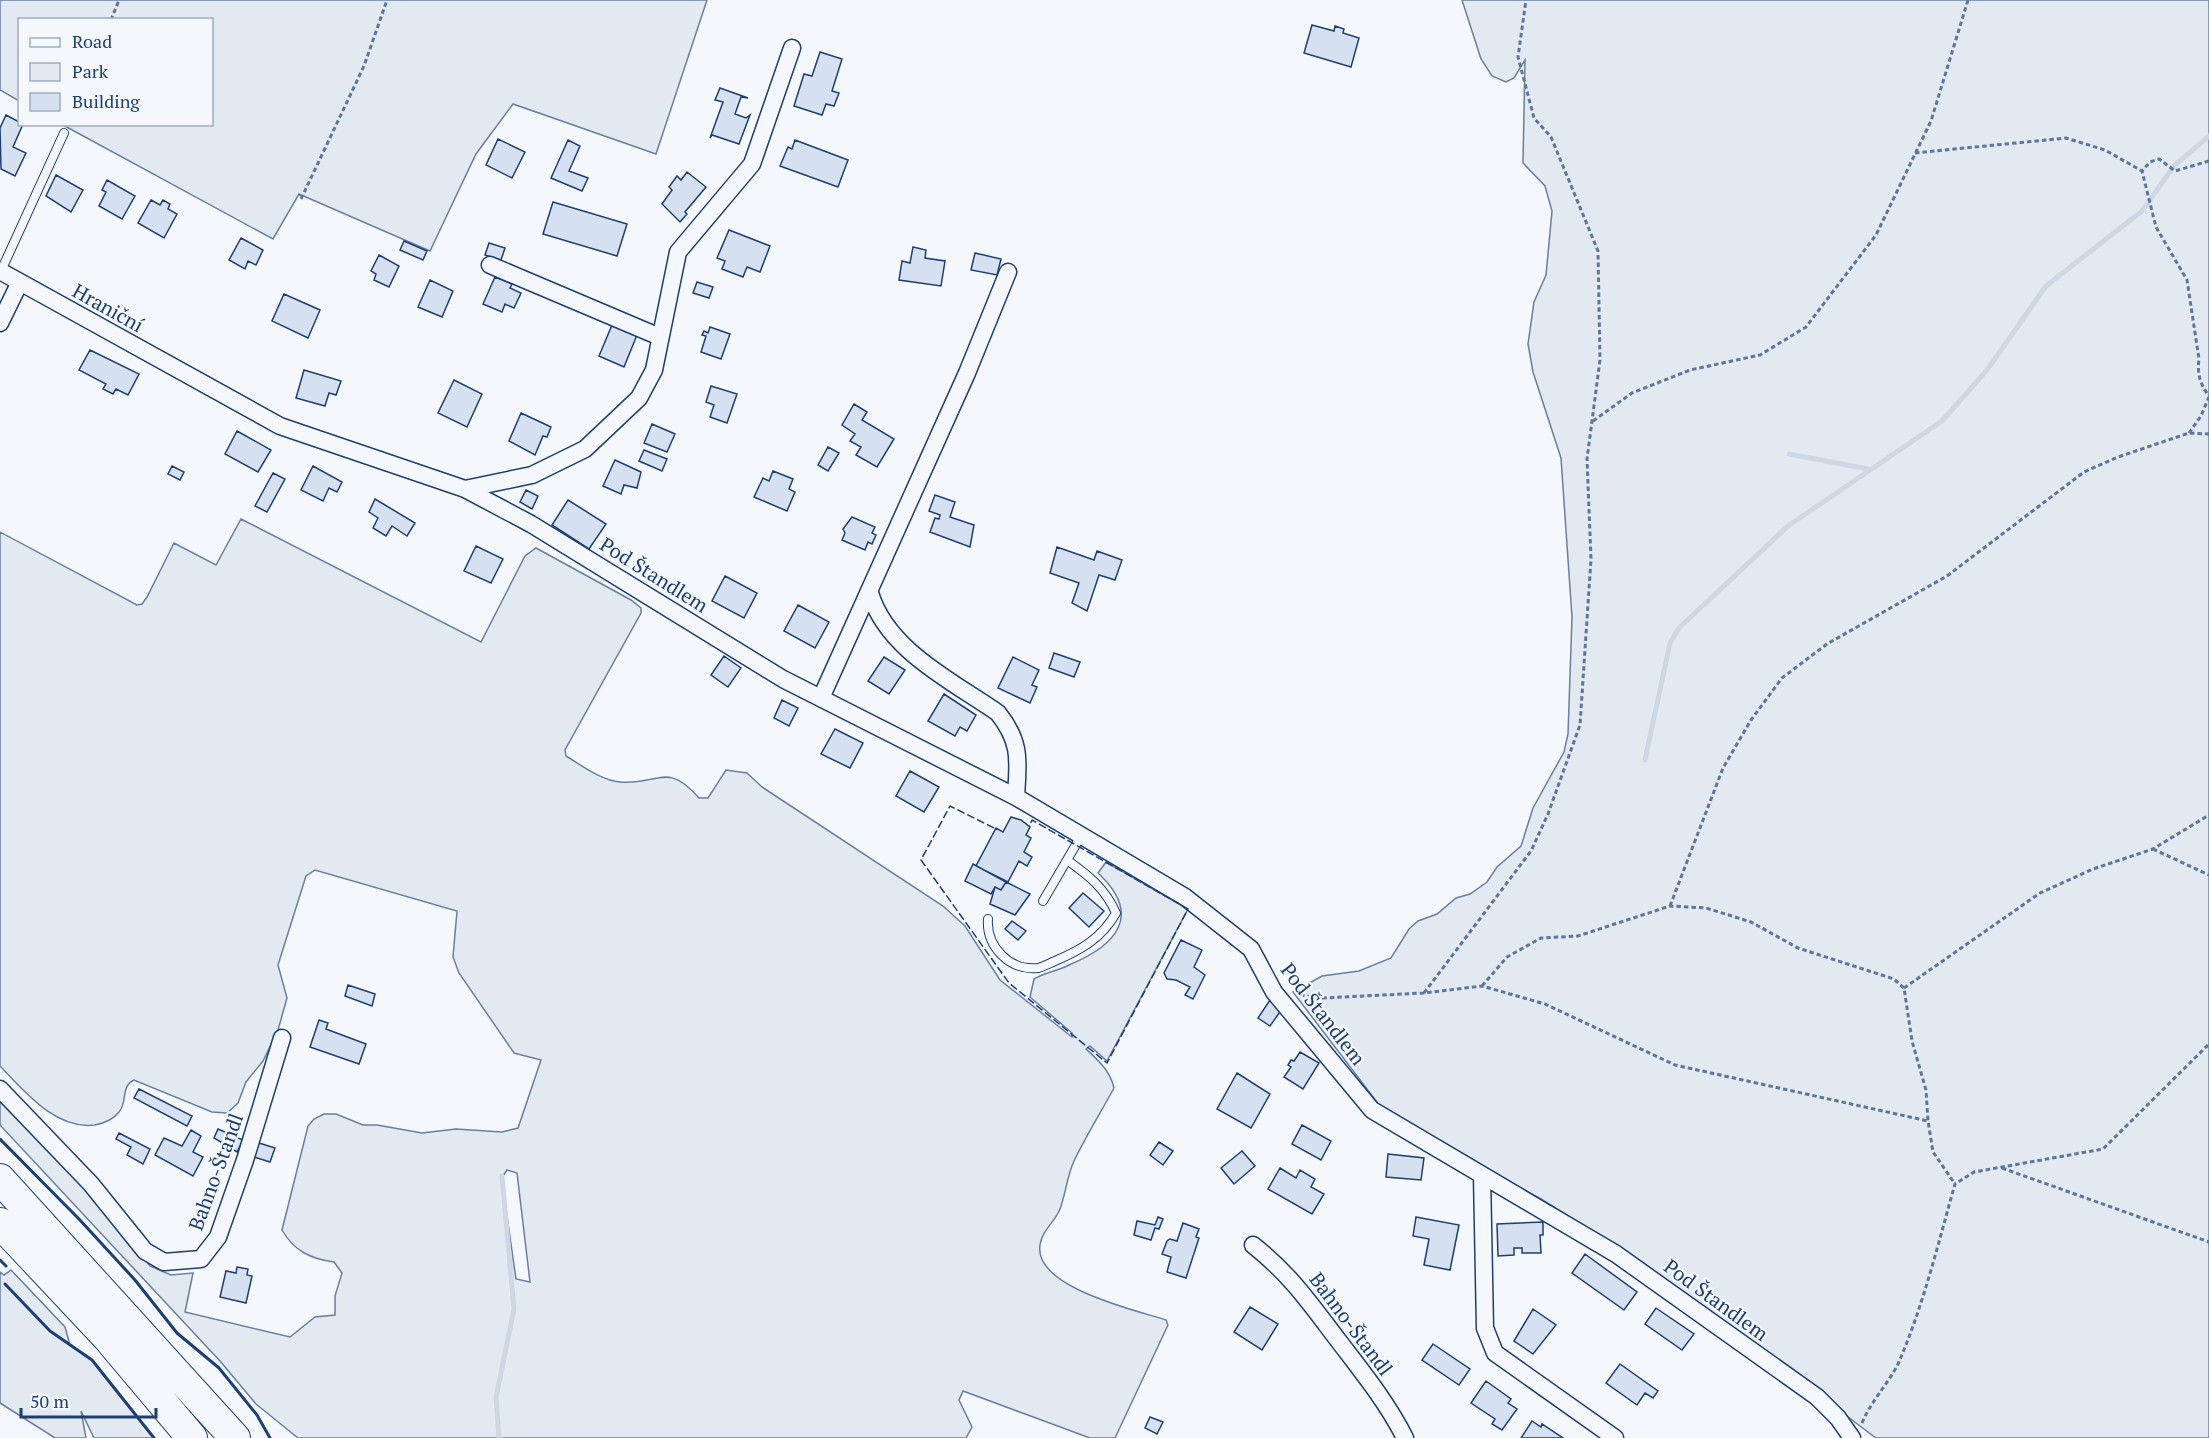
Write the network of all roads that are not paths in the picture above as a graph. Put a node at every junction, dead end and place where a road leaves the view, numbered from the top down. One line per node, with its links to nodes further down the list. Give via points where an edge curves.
1 (792, 48): 8 (street, via 752,164 678,252)
2 (64, 134): 4 (lane)
3 (490, 265): 8 (street)
4 (0, 271): 6 (street, Hraniční)
5 (1008, 272): 11 (street)
6 (20, 282): 7 (street); 9 (street, Hraniční)
7 (0, 323)
8 (660, 337): 10 (street, via 654,370 639,398 585,449 532,475)
9 (196, 381): 10 (street, Pod Štandlem, via 280,426)
10 (465, 489): 12 (street, Pod Štandlem, via 531,524 783,679)
11 (870, 593): 12 (street); 13 (street, via 876,612 891,634 998,713 1012,730 1018,752)
12 (821, 698): 13 (street, Pod Štandlem)
13 (1016, 797): 14 (street, Pod Štandlem)
14 (1081, 836): 15 (lane); 20 (street, Pod Štandlem, via 1185,897 1251,949 1274,992 1372,1110)
15 (1067, 860): 16 (lane); 17 (lane, via 1093,878 1116,913 1107,928 1082,949 1039,968 1025,967 994,948 987,930)
16 (1043, 901)
17 (988, 919)
18 (282, 1038): 19 (street, Bahno-Štandl, via 218,1237 201,1259 185,1262 164,1262 145,1251 91,1184)
19 (0, 1089)
20 (1482, 1174): 25 (street, Pod Štandlem, via 1645,1274 1817,1397); 30 (street, via 1485,1328 1495,1353)
21 (0, 1179): 24 (highway)
22 (0, 1223): 26 (highway, via 108,1338)
23 (1253, 1245): 29 (street, Bahno-Štandl, via 1283,1269 1308,1300 1370,1382)
24 (175, 1373): 27 (highway); 28 (highway)
25 (1856, 1433)
26 (192, 1438)
27 (229, 1438)
28 (235, 1438)
29 (1405, 1438)
30 (1615, 1438)

